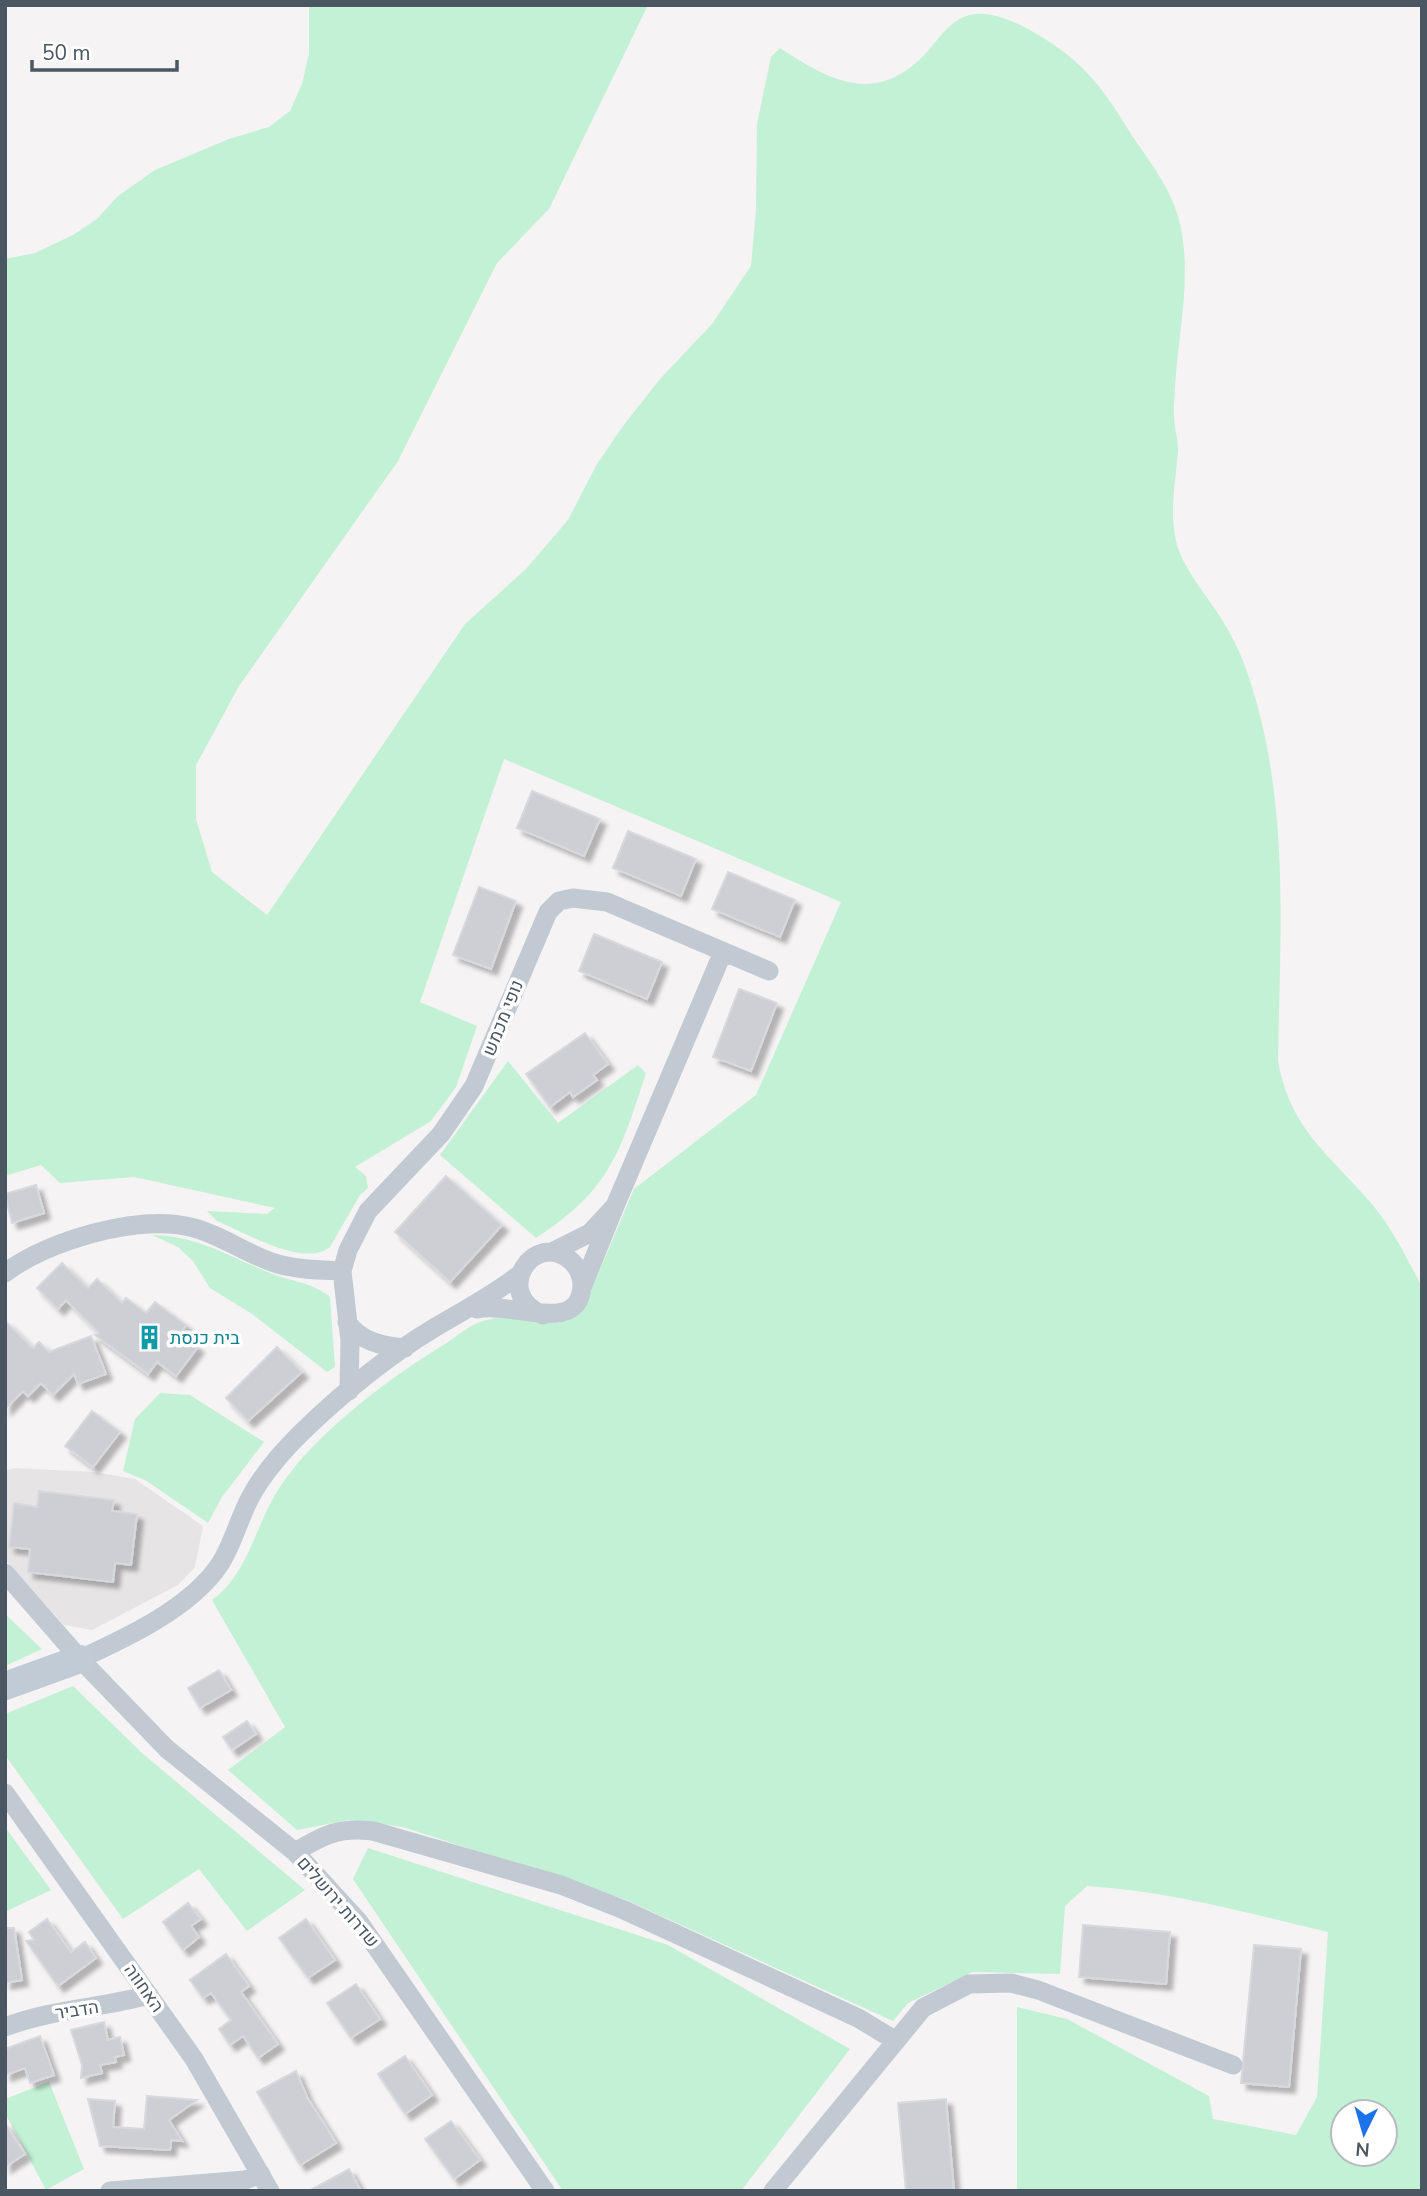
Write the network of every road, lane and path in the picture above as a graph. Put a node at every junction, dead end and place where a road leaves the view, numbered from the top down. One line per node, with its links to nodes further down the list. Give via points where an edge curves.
1 (723, 952): 2 (street, נופי מכמש); 3 (street); 5 (street, נופי מכמש, via 607,902 589,898 559,901 539,930 474,1086 442,1134 368,1211)
2 (769, 971)
3 (615, 1206): 4 (street, via 590,1233); 8 (street)
4 (552, 1252): 7 (street, via 532,1258); 8 (street, via 572,1261)
5 (342, 1271): 6 (street, via 276,1264 211,1233 172,1223 150,1223 63,1244 30,1256); 11 (street, נופי מכמש)
6 (5, 1273)
7 (520, 1274): 9 (street); 10 (street, via 520,1295 533,1311)
8 (582, 1289): 10 (street, via 564,1313)
9 (466, 1313): 10 (street, via 510,1307); 12 (street)
10 (543, 1315)
11 (347, 1322): 12 (street, via 368,1340); 13 (street, נופי מכמש)
12 (405, 1348): 13 (street)
13 (349, 1391): 15 (street, via 271,1463 220,1564 202,1586 155,1621)
14 (5, 1573): 15 (street, שדרות ירושלים)
15 (80, 1659): 16 (street); 18 (street, שדרות ירושלים, via 167,1749)
16 (5, 1686)
17 (5, 1793): 19 (street, האחווה)
18 (295, 1852): 21 (street, via 348,1828 373,1830 561,1885 702,1944 858,2018); 25 (street, שדרות ירושלים, via 359,1922)
19 (149, 1995): 20 (street, הדביר); 23 (street, האחווה, via 194,2060)
20 (5, 2027)
21 (896, 2041): 22 (street, via 923,2007 969,1984 988,1981 1038,1990); 26 (street)
22 (1233, 2065)
23 (266, 2183): 24 (street, via 238,2180)
24 (110, 2191)
25 (545, 2191)
26 (773, 2191)

